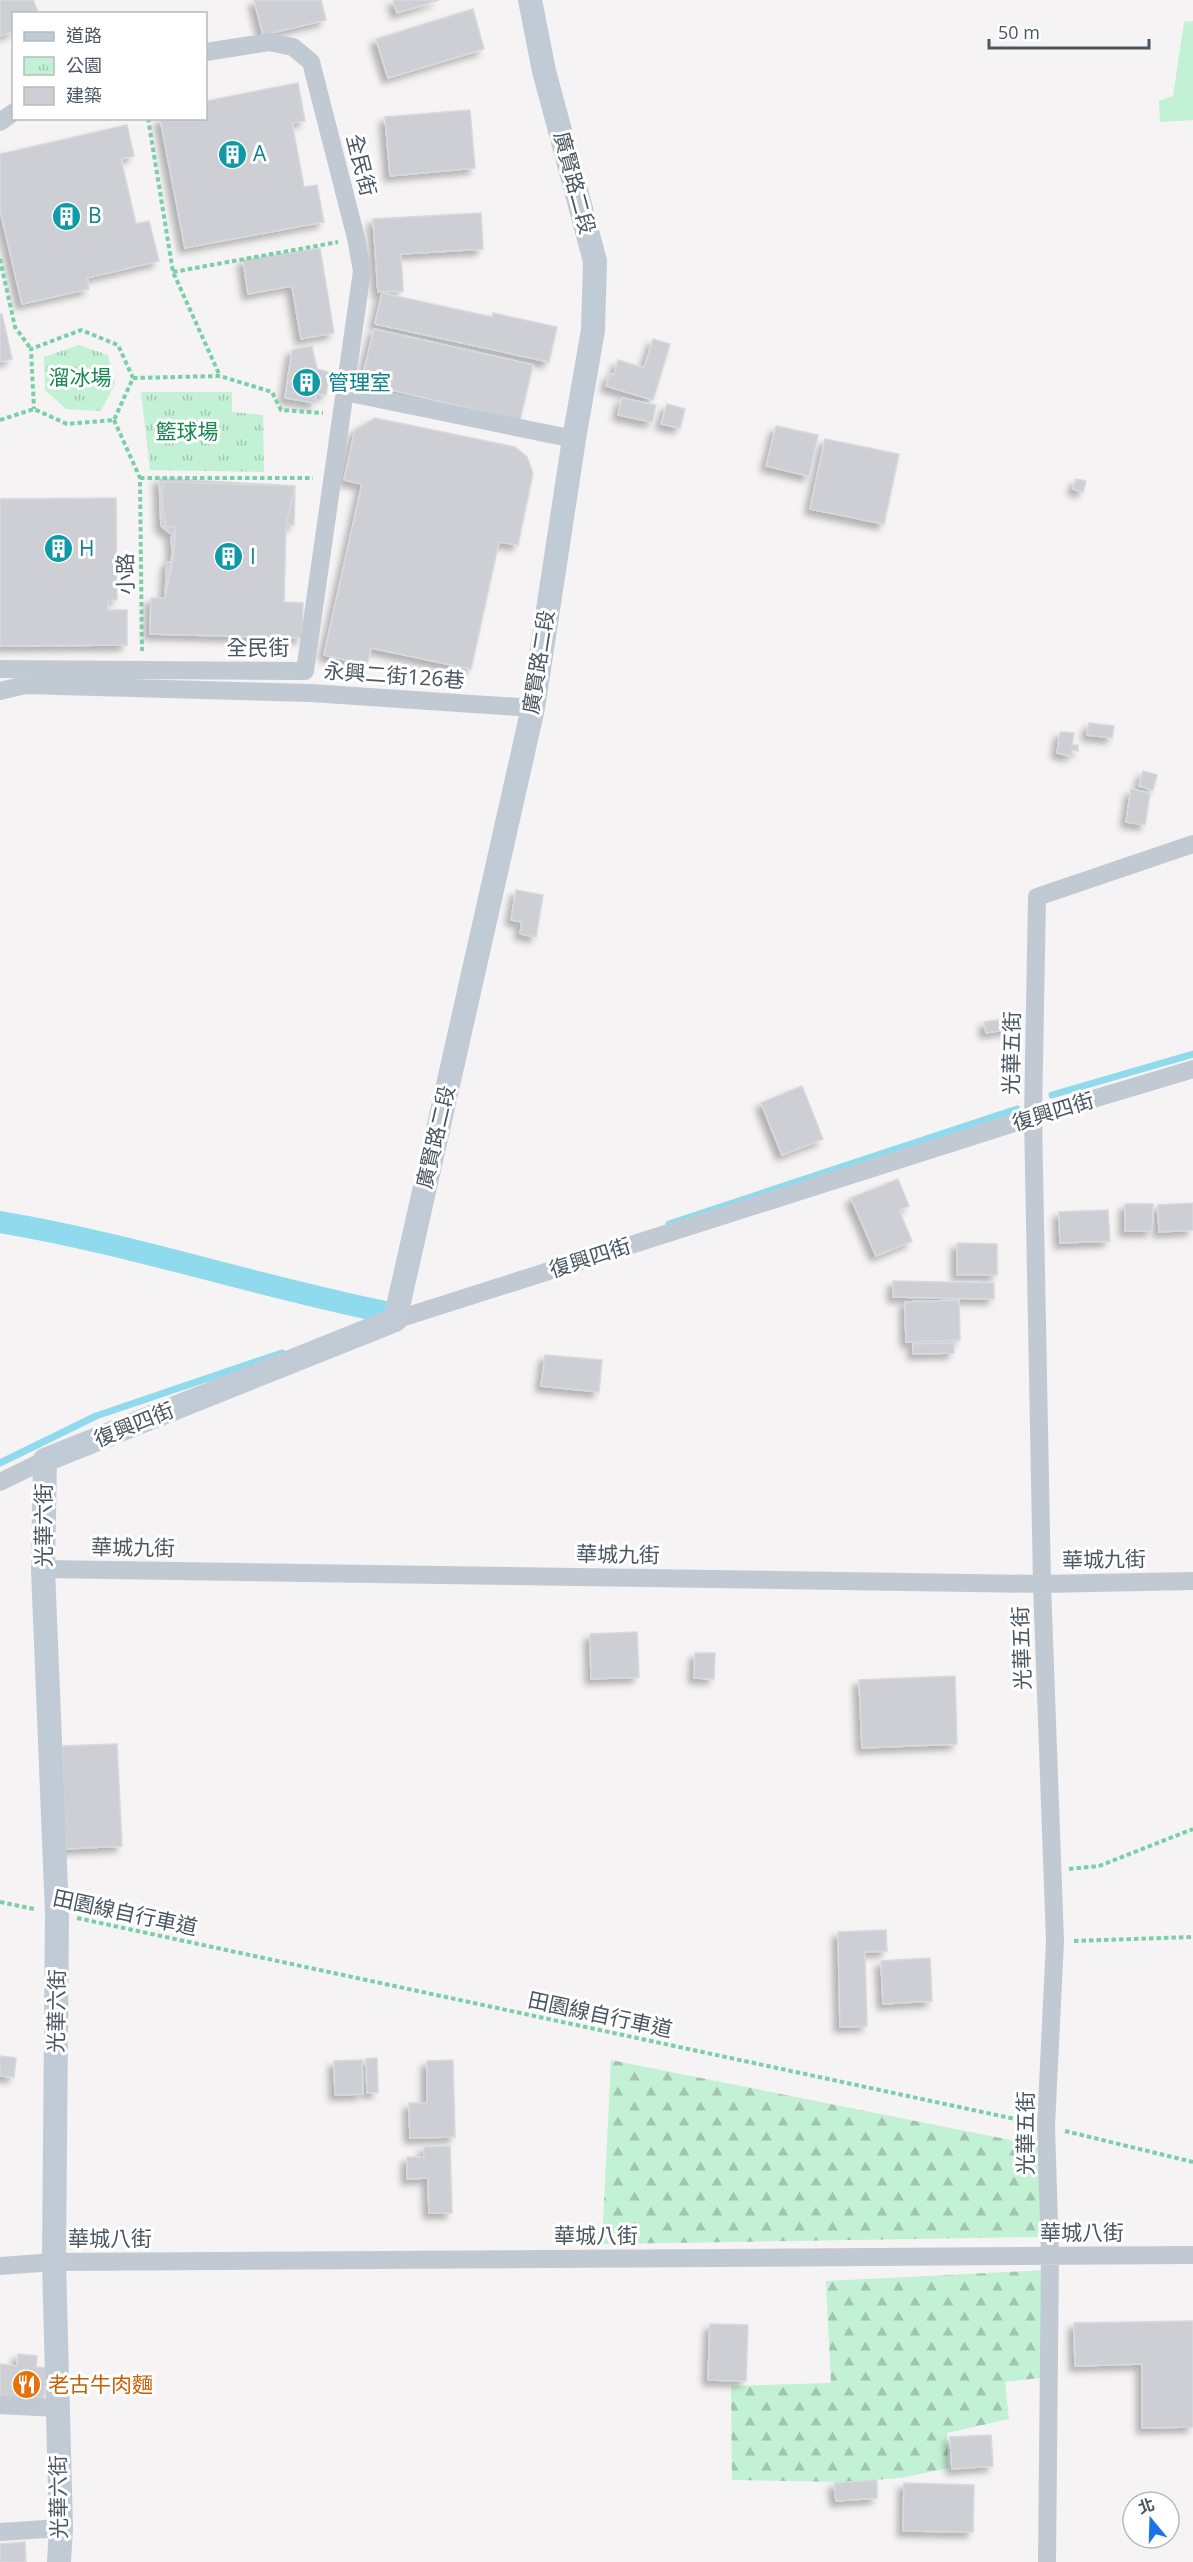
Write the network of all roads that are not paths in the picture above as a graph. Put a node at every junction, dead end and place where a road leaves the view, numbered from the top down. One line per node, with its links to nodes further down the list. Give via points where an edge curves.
1 (530, 0): 4 (street, 廣賢路二段, via 544,71 595,261 593,330)
2 (207, 52): 3 (street, 全民街, via 269,42 293,47 311,62 362,271)
3 (345, 392): 4 (street); 5 (street, 全民街, via 305,671)
4 (574, 438): 7 (street, 廣賢路二段)
5 (0, 669)
6 (0, 691): 7 (street, 永興二街126巷, via 25,685 311,693)
7 (533, 708): 11 (street, 廣賢路二段)
8 (1193, 844): 10 (street, 光華五街, via 1037,897)
9 (1193, 1069): 10 (street, 復興四街)
10 (1033, 1117): 11 (street, 復興四街); 16 (street, 光華五街)
11 (395, 1320): 12 (street, 復興四街)
12 (45, 1460): 13 (street, 復興四街); 14 (street, 光華六街)
13 (0, 1482)
14 (43, 1569): 16 (street, 華城九街); 19 (street, 光華六街, via 57,1914)
15 (1193, 1581): 16 (street, 華城九街)
16 (1042, 1584): 17 (street, 光華五街, via 1055,1941 1047,2126)
17 (1050, 2255): 18 (street, 華城八街); 19 (street, 華城八街); 26 (street, 光華五街)
18 (1193, 2255)
19 (54, 2262): 20 (street, 華城八街); 22 (street, 光華六街)
20 (0, 2266)
21 (0, 2405): 22 (street)
22 (57, 2408): 23 (street, 光華六街)
23 (61, 2528): 24 (street); 25 (street, 光華六街)
24 (0, 2532)
25 (59, 2562)
26 (1047, 2562)

